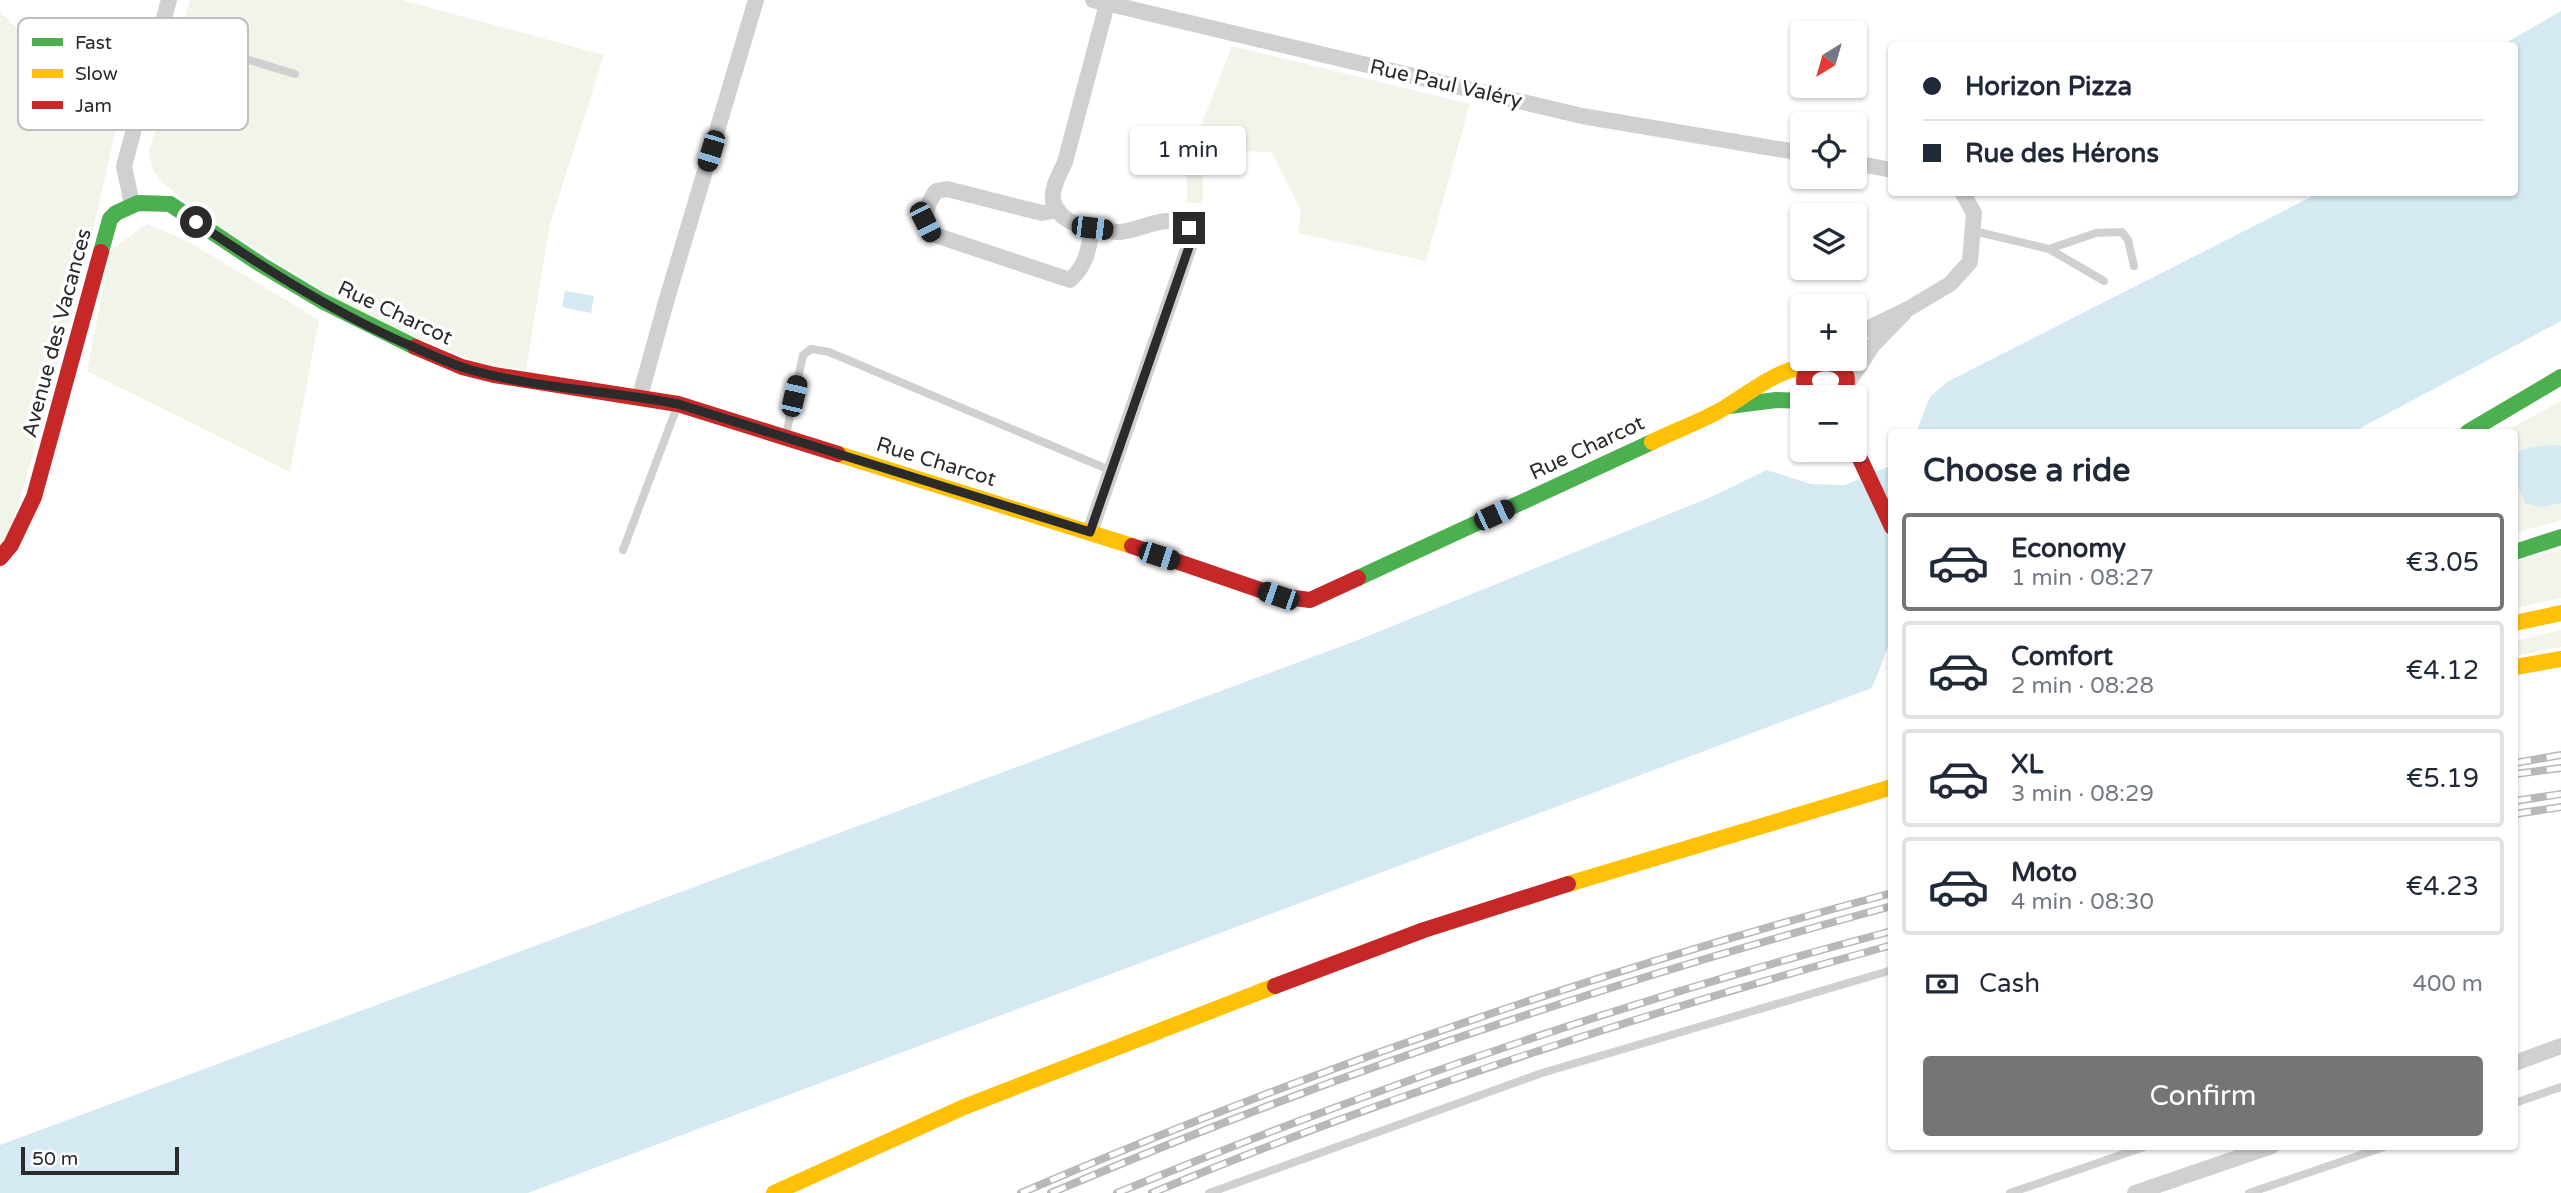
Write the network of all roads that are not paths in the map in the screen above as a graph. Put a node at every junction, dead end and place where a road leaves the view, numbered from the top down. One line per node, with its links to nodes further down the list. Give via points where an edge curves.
1 (169, 0): 4 (street)
2 (756, 0): 24 (street)
3 (1100, 2): 8 (street, Rue Paul Valéry, via 1582,116); 13 (street, via 1065,162 1055,188 1053,201)
4 (164, 18)
5 (248, 60): 6 (lane)
6 (295, 74)
7 (134, 130): 12 (street, via 124,166)
8 (1790, 151)
9 (1867, 165): 10 (street)
10 (1888, 169)
11 (1964, 196): 15 (street, via 1974,213)
12 (131, 204): 24 (street, Rue Charcot, via 170,204 332,308 466,368 522,382); 37 (street, Avenue des Vacances, via 110,219 34,497)
13 (1058, 210): 14 (street, via 1063,217); 14 (street, via 1042,213 947,189 936,191 930,200 925,222 932,234 1070,280 1081,271)
14 (1092, 228): 31 (street, via 1119,232 1170,220 1189,228 1189,247)
15 (1974, 232): 16 (lane); 19 (street, via 1970,262 1950,284)
16 (2049, 249): 17 (lane, via 2096,233 2122,232); 18 (lane)
17 (2134, 266)
18 (2104, 281)
19 (1908, 309): 20 (street); 23 (street, via 1873,345)
20 (1867, 329)
21 (1790, 370): 27 (street, Rue Charcot)
22 (2561, 377): 28 (street)
23 (1849, 385)
24 (640, 396): 26 (street, Rue Charcot)
25 (1790, 401): 27 (street, Rue Charcot)
26 (678, 404): 29 (street, Rue Charcot); 35 (lane)
27 (1726, 407): 33 (street, Rue Charcot, via 1310,600 1278,596)
28 (2473, 429)
29 (785, 438): 31 (lane, via 803,355 811,349 829,352); 33 (street, Rue Charcot)
30 (1861, 462): 32 (street)
31 (1112, 471): 33 (street)
32 (1888, 519)
33 (1090, 532)
34 (2561, 537): 36 (street)
35 (623, 550)
36 (2518, 551)
37 (0, 558)
38 (2561, 614): 39 (street)
39 (2518, 623)
40 (2561, 659): 41 (street)
41 (2518, 666)
42 (1888, 788): 51 (street, via 1424,930 1088,1056)
43 (1888, 971): 52 (lane, via 1542,1073)
44 (2561, 1046): 45 (street)
45 (2518, 1062)
46 (2561, 1087): 47 (lane)
47 (2518, 1102)
48 (2135, 1150): 53 (lane)
49 (2260, 1150): 54 (street)
50 (2375, 1150): 55 (lane)
51 (774, 1193)
52 (1209, 1193)
53 (2010, 1193)
54 (2135, 1193)
55 (2249, 1193)

